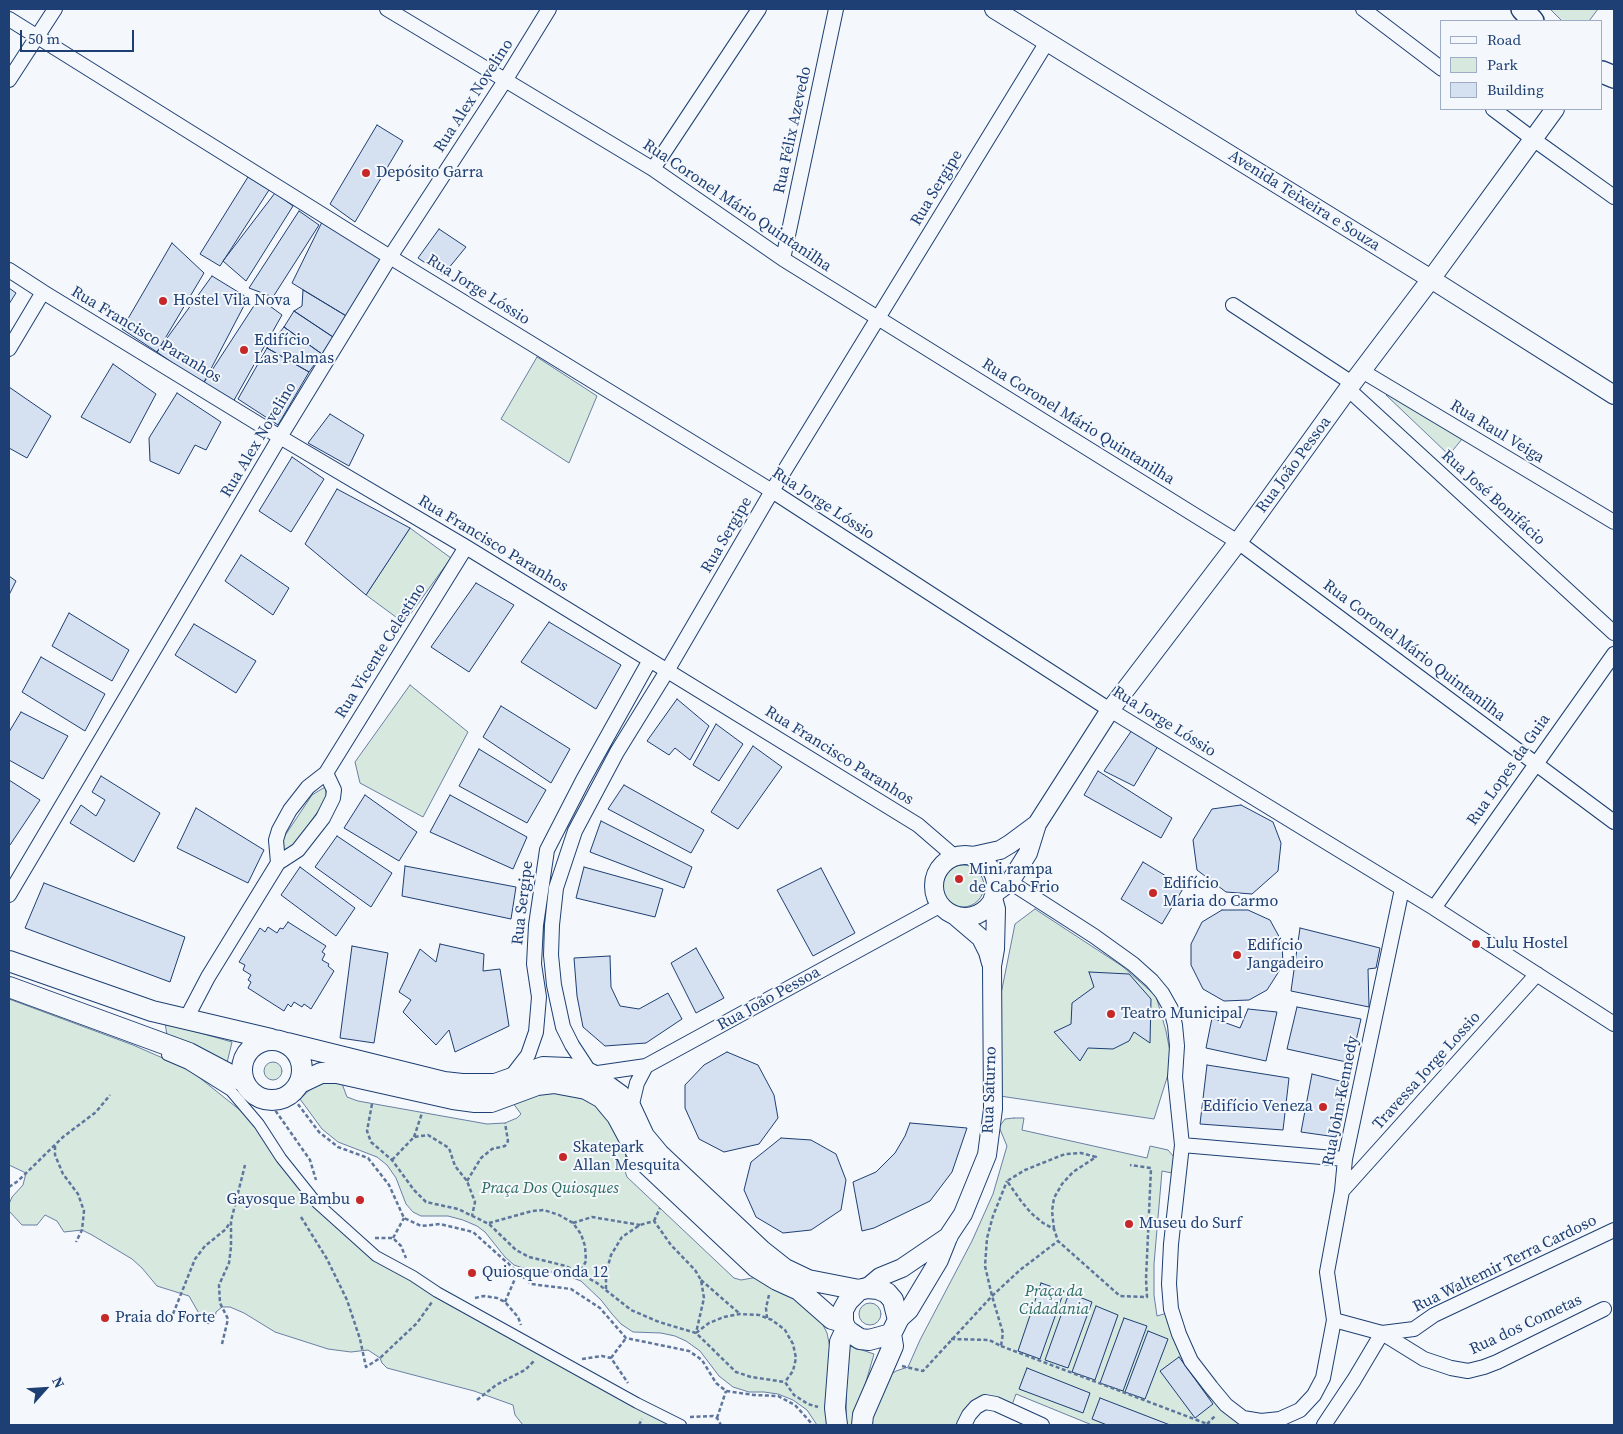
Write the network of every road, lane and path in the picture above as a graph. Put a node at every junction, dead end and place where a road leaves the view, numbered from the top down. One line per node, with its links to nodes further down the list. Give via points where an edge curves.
1 (55, 9): 11 (street)
2 (387, 9): 14 (street, Rua Coronel Mário Quintanilha)
3 (549, 9): 14 (street, Rua Alex Novelino)
4 (759, 9): 19 (street)
5 (836, 9): 22 (street, Rua Félix Azevedo)
6 (994, 9): 12 (street, Avenida Teixeira e Souza)
7 (1363, 9): 13 (street)
8 (1522, 9): 10 (main road)
9 (9, 19): 11 (street, Rua Jorge Lóssio)
10 (1532, 20)
11 (37, 37): 15 (street); 21 (street, Rua Jorge Lóssio)
12 (1047, 42): 24 (street, Avenida Teixeira e Souza); 27 (street, Rua Sergipe)
13 (1440, 67)
14 (506, 79): 19 (street, Rua Coronel Mário Quintanilha); 21 (street, Rua Alex Novelino)
15 (9, 80)
16 (1494, 110): 18 (street)
17 (1554, 110): 18 (street, Rua João Pessoa)
18 (1533, 139): 20 (street); 24 (street, Rua João Pessoa)
19 (652, 169): 22 (street, Rua Coronel Mário Quintanilha)
20 (1614, 197)
21 (390, 257): 31 (street, Rua Alex Novelino); 32 (street, Rua Jorge Lóssio)
22 (783, 259): 27 (street, Rua Coronel Mário Quintanilha)
23 (9, 270): 25 (street, Rua Francisco Paranhos)
24 (1431, 279): 29 (street, Rua João Pessoa); 30 (street, Avenida Teixeira e Souza)
25 (43, 292): 28 (street); 31 (street, Rua Francisco Paranhos)
26 (1233, 305): 29 (street)
27 (878, 318): 32 (street, Rua Sergipe); 34 (street, Rua Coronel Mário Quintanilha)
28 (9, 349)
29 (1354, 381): 33 (street, Rua Raul Veiga); 34 (street, Rua João Pessoa); 36 (street, Rua José Bonifácio)
30 (1614, 396)
31 (280, 437): 35 (street, Rua Francisco Paranhos); 52 (street, Rua Alex Novelino)
32 (772, 492): 39 (street, Rua Sergipe); 40 (street, Rua Jorge Lóssio)
33 (1614, 522)
34 (1238, 542): 40 (street, Rua João Pessoa); 41 (street, Rua Coronel Mário Quintanilha)
35 (466, 547): 38 (street, Rua Francisco Paranhos); 42 (street, Rua Vicente Celestino)
36 (1614, 633)
37 (1614, 654): 41 (street, Rua Lopes da Guia)
38 (650, 660): 39 (street, Rua Francisco Paranhos); 45 (street, Rua Sergipe)
39 (667, 671): 46 (street, Rua Sergipe, via 616,752 575,831); 47 (street, Rua Francisco Paranhos, via 918,825)
40 (1110, 710): 44 (street, Rua João Pessoa); 51 (street, Rua Jorge Lóssio)
41 (1535, 764): 43 (street, Rua Coronel Mário Quintanilha); 54 (street, Rua Lopes da Guia)
42 (326, 773): 49 (street, Rua Vicente Celestino, via 308,787 278,830); 49 (street, via 334,790 330,806 298,850)
43 (1614, 822)
44 (1037, 824): 48 (street, Rua João Pessoa, via 1000,850); 50 (street, Rua João Pessoa, via 1028,852)
45 (547, 850): 46 (street); 66 (street, Rua Sergipe, via 536,924 534,964 539,997 536,1032 528,1055)
46 (568, 856): 65 (street, Rua Sergipe, via 556,888 551,955 554,985 563,1027)
47 (954, 856): 48 (street); 55 (street, via 939,868 935,877 936,896)
48 (973, 856): 53 (street, via 982,860 994,874)
49 (278, 862): 60 (street)
50 (1010, 882): 53 (street, Rua João Pessoa); 77 (street, via 1114,949 1162,993 1175,1025 1175,1077)
51 (1402, 889): 54 (street, Rua Jorge Lóssio); 78 (street, Rua John Kennedy)
52 (9, 894)
53 (994, 895): 55 (street, via 984,910 977,914 970,916); 57 (street, Rua Saturno, via 995,949)
54 (1434, 908): 58 (street, Rua Jorge Lóssio)
55 (947, 910): 57 (street, Rua Saturno, via 981,938); 64 (street, Rua João Pessoa)
56 (9, 961): 60 (main road, via 152,1011)
57 (992, 966): 98 (street, Rua Saturno, via 993,1109 987,1155 963,1214)
58 (1537, 974): 61 (street, Rua Jorge Lóssio); 85 (street, Travessa Jorge Lossio)
59 (9, 987): 62 (main road)
60 (186, 1019): 63 (main road)
61 (1614, 1024)
62 (156, 1041): 67 (main road, via 201,1058); 86 (street, via 153,1049 188,1064 230,1091 259,1124)
63 (279, 1041): 66 (main road, via 453,1083 495,1084); 67 (main road, via 255,1045 244,1058); 68 (main road, via 298,1054 301,1060 302,1075)
64 (646, 1066): 65 (street, Rua João Pessoa); 72 (street, via 637,1083)
65 (591, 1074): 66 (main road, via 568,1068 543,1067); 72 (main road, via 620,1095)
66 (511, 1078)
67 (244, 1082): 70 (main road, via 254,1094)
68 (295, 1088): 70 (main road, via 276,1100); 90 (path, via 319,1132 338,1147 368,1158 389,1185); 107 (main road, via 321,1073 336,1073 475,1102 491,1102 537,1085 554,1083 586,1089 602,1098 617,1116 639,1157 756,1267)
69 (110, 1095): 76 (path, via 96,1112)
70 (268, 1100): 86 (path, via 310,1160 320,1192)
71 (372, 1104): 79 (path, via 367,1131 371,1142)
72 (631, 1108): 109 (main road, via 644,1136 659,1154 761,1250 808,1280)
73 (422, 1113): 75 (path)
74 (505, 1123): 82 (path, via 508,1141 505,1146 492,1149 481,1158)
75 (414, 1137): 79 (path); 82 (path, via 428,1135 449,1148)
76 (55, 1145): 84 (path); 102 (path, via 55,1155 63,1174 78,1194 84,1211 82,1230)
77 (1182, 1145): 78 (street); 118 (street, via 1171,1244 1171,1309 1191,1361 1226,1406 1243,1418 1261,1421 1280,1420 1300,1410 1314,1395 1323,1378)
78 (1345, 1159): 85 (street, Rua John Kennedy)
79 (392, 1160): 88 (path, via 426,1202 458,1209)
80 (245, 1165): 91 (path)
81 (1130, 1165): 101 (path, via 1151,1168 1147,1297 1120,1296)
82 (467, 1181): 88 (path, via 475,1202)
83 (1008, 1181): 96 (path, via 1031,1213); 96 (path, via 1025,1170 1065,1154 1081,1153 1096,1157 1062,1184 1054,1198); 111 (path, via 986,1238 986,1266)
84 (9, 1187)
85 (1342, 1191): 118 (street, Rua John Kennedy, via 1327,1272)
86 (317, 1203): 100 (street)
87 (660, 1208): 92 (path)
88 (472, 1216): 94 (path)
89 (301, 1217): 110 (path, via 328,1259 347,1300 366,1367 417,1323)
90 (404, 1218): 99 (path); 103 (path, via 421,1226 440,1224 472,1232)
91 (231, 1221): 115 (path, via 195,1259); 126 (path, via 229,1263 219,1286 220,1303 228,1319)
92 (654, 1221): 95 (path); 106 (path)
93 (573, 1223): 94 (path, via 559,1215 538,1210); 95 (path, via 592,1217); 104 (path, via 585,1246 586,1261)
94 (489, 1224): 104 (path, via 516,1250 529,1257 566,1266)
95 (640, 1225): 108 (path, via 622,1237 611,1255)
96 (1054, 1228): 101 (path)
97 (1614, 1230): 122 (street, Rua Waltemir Terra Cardoso, via 1434,1316 1414,1329)
98 (950, 1235): 109 (street, Rua Saturno, via 902,1268 880,1277); 120 (street, Rua Saturno, via 909,1310)
99 (393, 1238): 100 (path); 105 (path, via 401,1246)
100 (360, 1241): 105 (street, via 376,1256)
101 (1058, 1241): 111 (path)
102 (76, 1242)
103 (517, 1273): 113 (path); 123 (path, via 531,1284 572,1289 600,1308)
104 (580, 1274): 108 (path)
105 (412, 1276): 110 (street)
106 (701, 1280): 116 (path); 121 (path, via 704,1298)
107 (777, 1280): 117 (path, via 766,1308); 119 (main road, via 799,1290)
108 (606, 1289): 121 (path, via 631,1310)
109 (863, 1289): 119 (main road, via 848,1300 843,1310); 120 (main road, via 878,1289 893,1300)
110 (437, 1292): 112 (street)
111 (992, 1296): 124 (path); 127 (path, via 1003,1333)
112 (458, 1302): 113 (path, via 484,1296); 125 (street)
113 (505, 1302): 125 (path, via 518,1316)
114 (1604, 1309): 122 (street, Rua dos Cometas, via 1497,1362 1468,1371 1424,1359)
115 (173, 1314)
116 (740, 1314): 117 (path, via 759,1314); 121 (path, via 709,1323)
117 (767, 1318): 132 (path, via 785,1330 793,1344 796,1358)
118 (1334, 1320): 122 (street, Rua Waltemir Terra Cardoso)
119 (844, 1326): 120 (main road, via 860,1339 879,1338); 136 (main road, via 840,1342)
120 (894, 1327): 142 (main road, via 893,1346 863,1415)
121 (696, 1333): 132 (path, via 736,1372)
122 (1382, 1333): 146 (street)
123 (626, 1338): 129 (path); 133 (path, via 689,1351 702,1360)
124 (951, 1339): 127 (path, via 989,1340); 131 (path)
125 (528, 1342): 128 (street)
126 (222, 1344)
127 (1001, 1346): 145 (path)
128 (541, 1350): 130 (street); 134 (path, via 532,1364)
129 (611, 1358): 130 (path, via 602,1356); 135 (path, via 630,1386)
130 (563, 1362): 135 (street)
131 (923, 1371)
132 (785, 1382): 136 (path, via 794,1395)
133 (726, 1391): 138 (path); 141 (path, via 778,1396 795,1404)
134 (477, 1400)
135 (636, 1403): 137 (street)
136 (836, 1416)
137 (668, 1418): 138 (path); 139 (street)
138 (717, 1418): 140 (path)
139 (681, 1425)
140 (722, 1425)
141 (813, 1425)
142 (862, 1425)
143 (964, 1425): 144 (street, via 968,1415 985,1402)
144 (1042, 1425)
145 (1210, 1425)
146 (1324, 1425)

